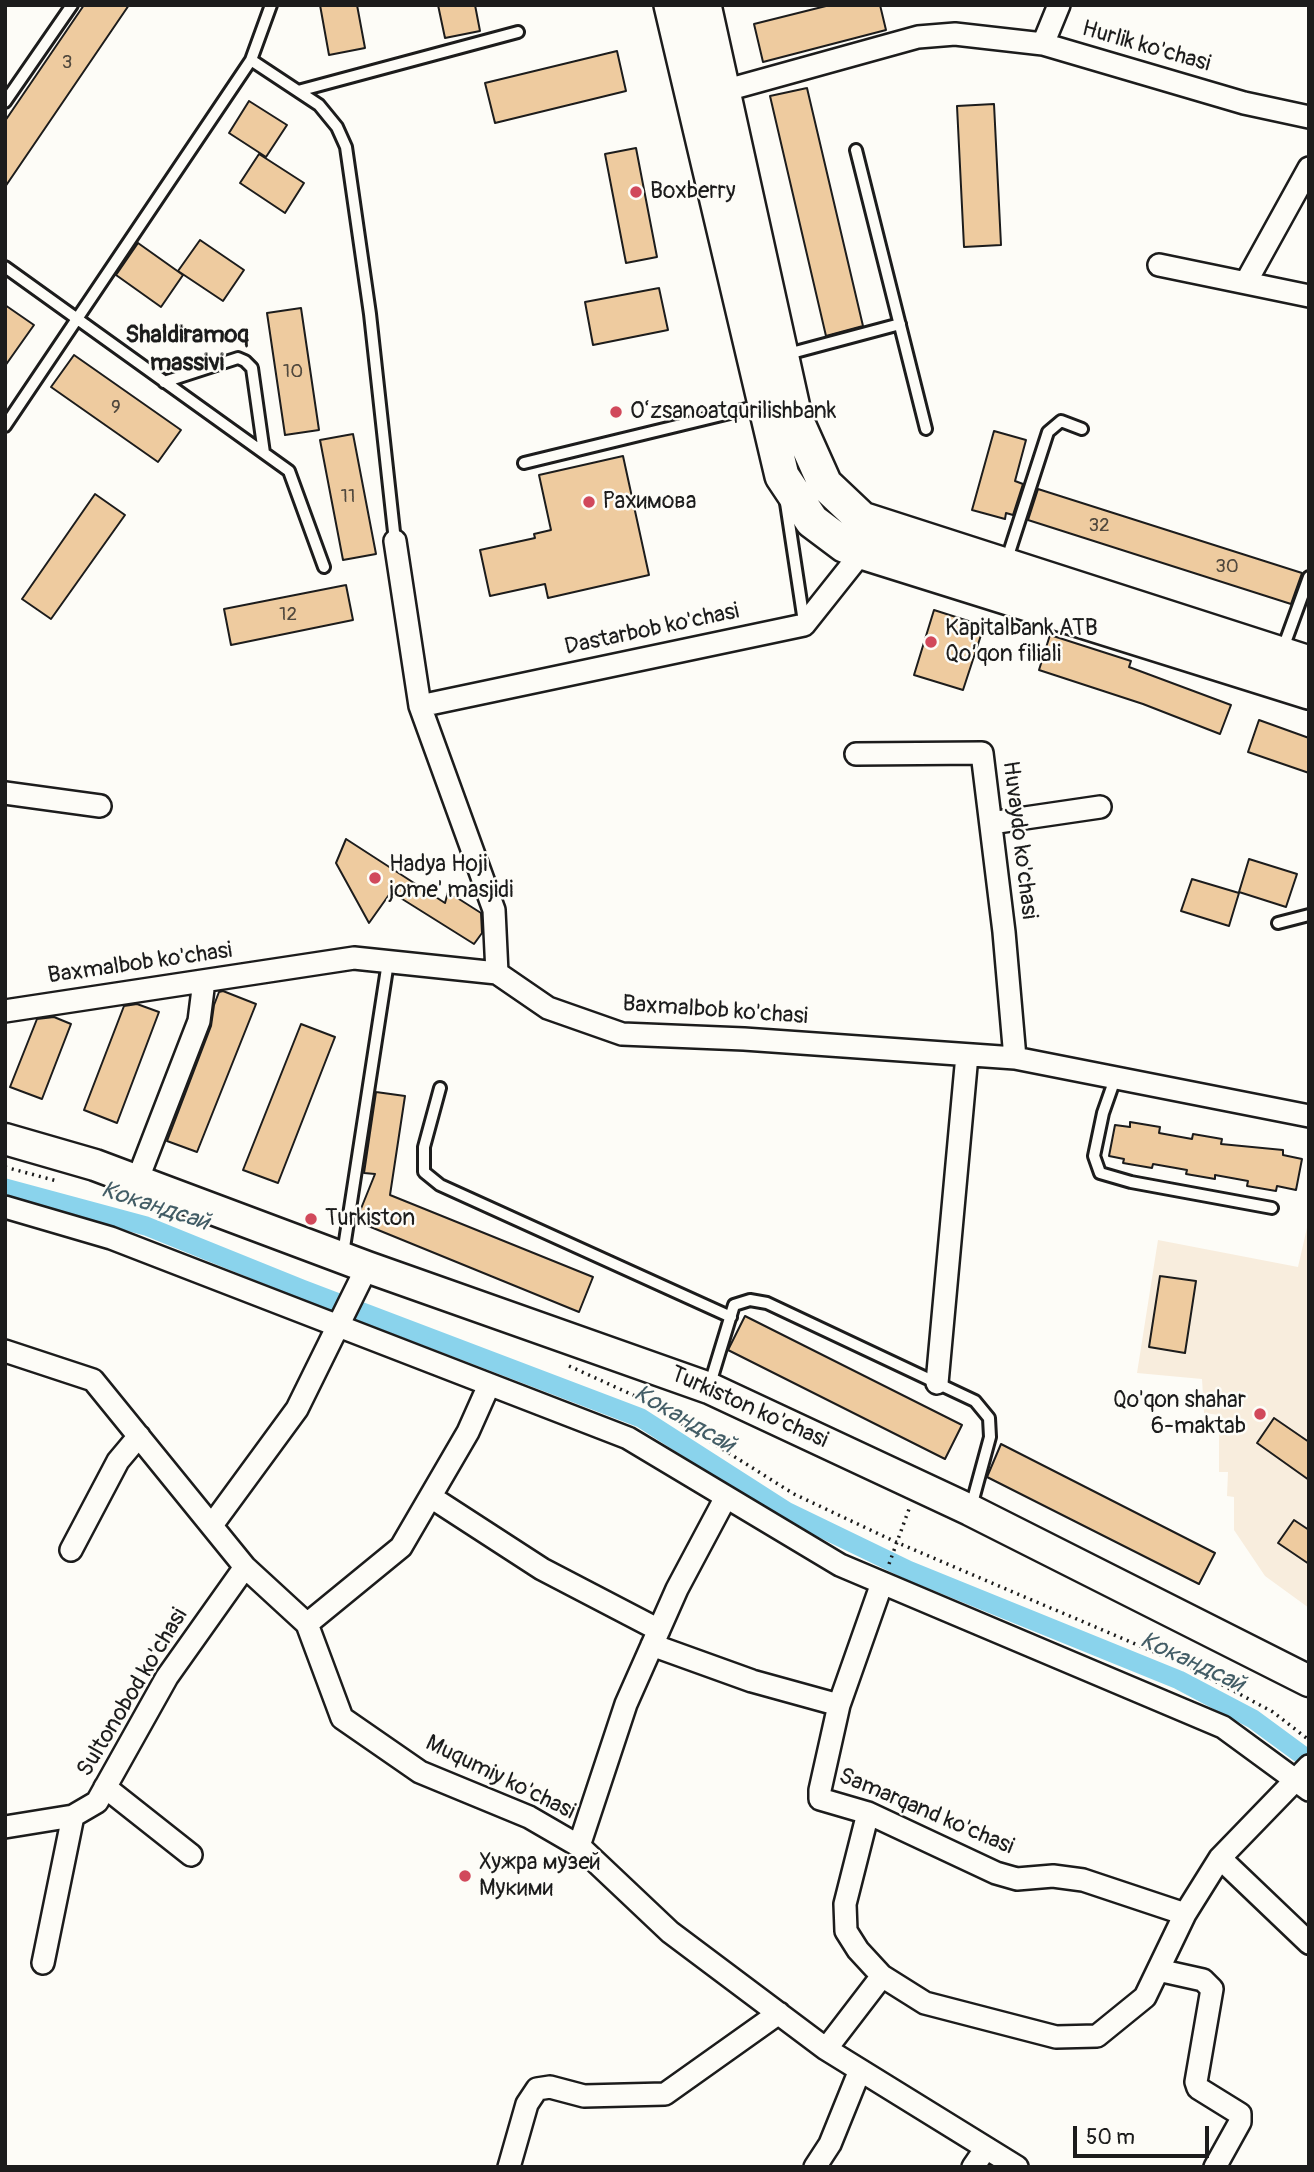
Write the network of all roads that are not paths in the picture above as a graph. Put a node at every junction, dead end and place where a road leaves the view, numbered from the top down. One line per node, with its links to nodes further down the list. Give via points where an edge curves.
1 (72, 5): 12 (lane)
2 (257, 5): 6 (lane)
3 (671, 5): 24 (main road)
4 (704, 5): 10 (main road)
5 (1059, 5): 8 (street)
6 (270, 9): 9 (lane)
7 (518, 32): 11 (lane)
8 (1043, 44): 10 (street, Hurlik ko'chasi, via 955,34 918,37); 13 (street, Hurlik ko'chasi, via 1244,103)
9 (251, 60): 11 (lane); 20 (lane)
10 (723, 91): 22 (main road)
11 (298, 92): 31 (lane, via 319,106 346,147)
12 (5, 102)
13 (1309, 117)
14 (856, 150): 21 (lane)
15 (1309, 168): 18 (street)
16 (1158, 265): 18 (street)
17 (5, 267): 20 (lane)
18 (1246, 282): 19 (street)
19 (1309, 296)
20 (76, 320): 23 (lane); 25 (lane)
21 (900, 324): 22 (lane); 26 (lane)
22 (782, 356): 33 (main road, via 795,417 825,484 862,519)
23 (164, 382): 28 (lane); 28 (lane, via 238,358 245,361 252,368)
24 (766, 404): 29 (lane); 30 (main road)
25 (5, 426)
26 (926, 429)
27 (1082, 429): 33 (lane, via 1061,421 1048,432)
28 (264, 453): 34 (lane, via 289,471)
29 (524, 463)
30 (782, 476): 32 (main road, via 812,521 844,545); 36 (lane)
31 (395, 541): 39 (street)
32 (862, 552): 36 (street); 38 (main road)
33 (1005, 565): 37 (main road)
34 (324, 567)
35 (1309, 577): 37 (lane)
36 (804, 625): 39 (street, Dastarbob ko'chasi)
37 (1295, 658)
38 (1309, 692)
39 (420, 706): 48 (street, via 495,910)
40 (856, 754): 44 (street, Huvaydo ko'chasi, via 982,753)
41 (5, 793): 42 (street)
42 (100, 806)
43 (1100, 807): 44 (street)
44 (991, 823): 52 (street, Huvaydo ko'chasi)
45 (1309, 915): 46 (lane)
46 (1278, 923)
47 (387, 962): 48 (street, Baxmalbob ko'chasi); 49 (street, Baxmalbob ko'chasi, via 354,958); 60 (lane)
48 (498, 973): 51 (street, Baxmalbob ko'chasi, via 548,1008 622,1034)
49 (204, 981): 50 (street, Baxmalbob ko'chasi); 57 (street, via 199,1021)
50 (5, 1010)
51 (967, 1055): 52 (street, Baxmalbob ko'chasi); 64 (street)
52 (1015, 1058): 53 (street, Baxmalbob ko'chasi)
53 (1116, 1076): 55 (street, Baxmalbob ko'chasi); 59 (lane, via 1094,1156 1100,1173)
54 (440, 1087): 61 (lane, via 424,1147 424,1172 440,1185)
55 (1309, 1116)
56 (5, 1139): 57 (main road, Turkiston ko'chasi)
57 (138, 1181): 60 (main road, Turkiston ko'chasi)
58 (5, 1208): 62 (street, via 111,1238)
59 (1272, 1208)
60 (355, 1271): 62 (street); 66 (main road, Turkiston ko'chasi)
61 (731, 1317): 64 (lane, via 734,1305 750,1300 767,1303); 66 (lane)
62 (339, 1326): 65 (street); 71 (street, via 297,1409)
63 (5, 1351): 67 (street, Muqumiy ko'chasi, via 93,1380)
64 (937, 1383): 70 (lane, via 975,1401 989,1418 990,1437)
65 (489, 1385): 68 (street); 69 (street, via 628,1438)
66 (709, 1388): 70 (main road, Turkiston ko'chasi)
67 (139, 1436): 71 (street, Muqumiy ko'chasi); 72 (street, via 118,1461)
68 (431, 1497): 75 (street, via 401,1546); 76 (street)
69 (726, 1497): 74 (street, via 840,1565); 76 (street)
70 (970, 1510): 77 (main road, Turkiston ko'chasi)
71 (212, 1525): 73 (street, Muqumiy ko'chasi)
72 (71, 1550)
73 (244, 1567): 75 (street, Muqumiy ko'chasi); 80 (street, Sultonobod ko'chasi, via 167,1677)
74 (882, 1583): 78 (street, Samarqand ko'chasi); 79 (street, via 1223,1727)
75 (307, 1624): 84 (street, Muqumiy ko'chasi, via 342,1718 420,1772 529,1817)
76 (655, 1637): 78 (street, via 752,1681); 84 (street, via 626,1704)
77 (1309, 1681)
78 (839, 1705): 81 (street, Samarqand ko'chasi, via 820,1799)
79 (1305, 1779): 86 (street)
80 (105, 1787): 82 (street, Sultonobod ko'chasi, via 97,1802); 85 (street)
81 (868, 1813): 87 (street, Samarqand ko'chasi, via 996,1873 1017,1879 1053,1876 1083,1880); 91 (street, via 845,1904 846,1931)
82 (73, 1816): 83 (street, Sultonobod ko'chasi); 89 (street)
83 (5, 1827)
84 (579, 1846): 92 (street, Muqumiy ko'chasi, via 670,1932)
85 (191, 1855)
86 (1220, 1858): 87 (street); 88 (street)
87 (1185, 1914): 90 (street)
88 (1309, 1943)
89 (43, 1963)
90 (1158, 1970): 91 (street, via 1145,1997 1097,2036 1056,2037 925,2003); 100 (street, via 1203,1980 1212,1989 1196,2082 1198,2088 1240,2115)
91 (882, 1976): 93 (street)
92 (779, 2013): 93 (street, Muqumiy ko'chasi); 96 (street, via 665,2094 584,2096 550,2087 537,2089 527,2104)
93 (826, 2049): 94 (street, Muqumiy ko'chasi)
94 (860, 2070): 95 (street, Muqumiy ko'chasi); 97 (street, via 831,2144)
95 (986, 2148): 98 (street); 99 (street, Muqumiy ko'chasi)
96 (509, 2167)
97 (815, 2167)
98 (973, 2167)
99 (1017, 2167)
100 (1215, 2167)

